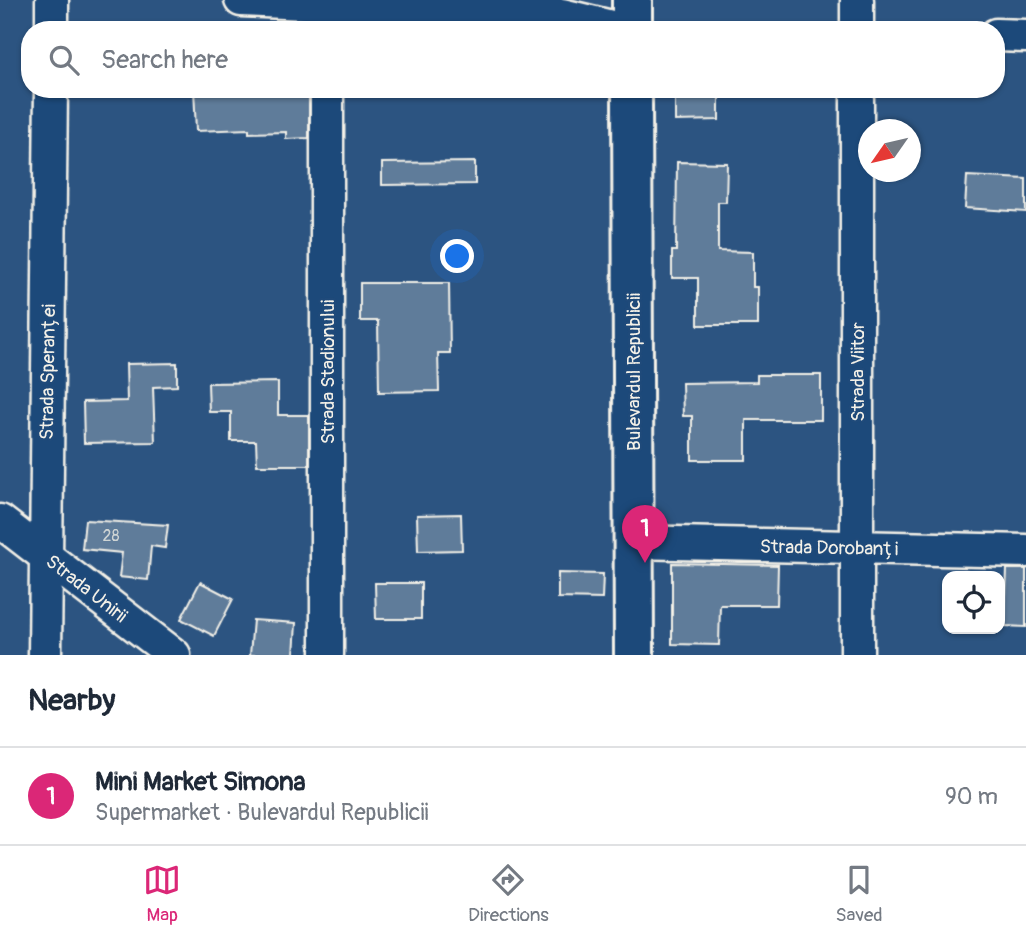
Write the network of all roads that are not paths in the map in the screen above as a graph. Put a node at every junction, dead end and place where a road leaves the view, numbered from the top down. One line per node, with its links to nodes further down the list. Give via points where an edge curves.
1 (52, 0): 6 (street)
2 (241, 0): 5 (street)
3 (632, 0): 8 (main road)
4 (857, 0): 9 (street)
5 (327, 17): 7 (street, via 562,15)
6 (52, 21)
7 (587, 21)
8 (632, 21)
9 (857, 21)
10 (1005, 35): 11 (street)
11 (1026, 36)
12 (51, 98): 20 (street, Strada Speranței)
13 (327, 98): 23 (street, Strada Stadionului)
14 (632, 98): 17 (main road, Bulevardul Republicii)
15 (857, 98): 18 (street, Strada Viitor)
16 (0, 521): 20 (street, Strada Unirii)
17 (633, 542): 18 (street, Strada Dorobanți); 24 (main road, Bulevardul Republicii)
18 (857, 548): 19 (street, Strada Dorobanți); 25 (street, Strada Viitor)
19 (1026, 551)
20 (45, 555): 21 (street, Strada Speranței); 22 (street, Strada Unirii)
21 (45, 655)
22 (174, 655)
23 (327, 655)
24 (634, 655)
25 (857, 655)

